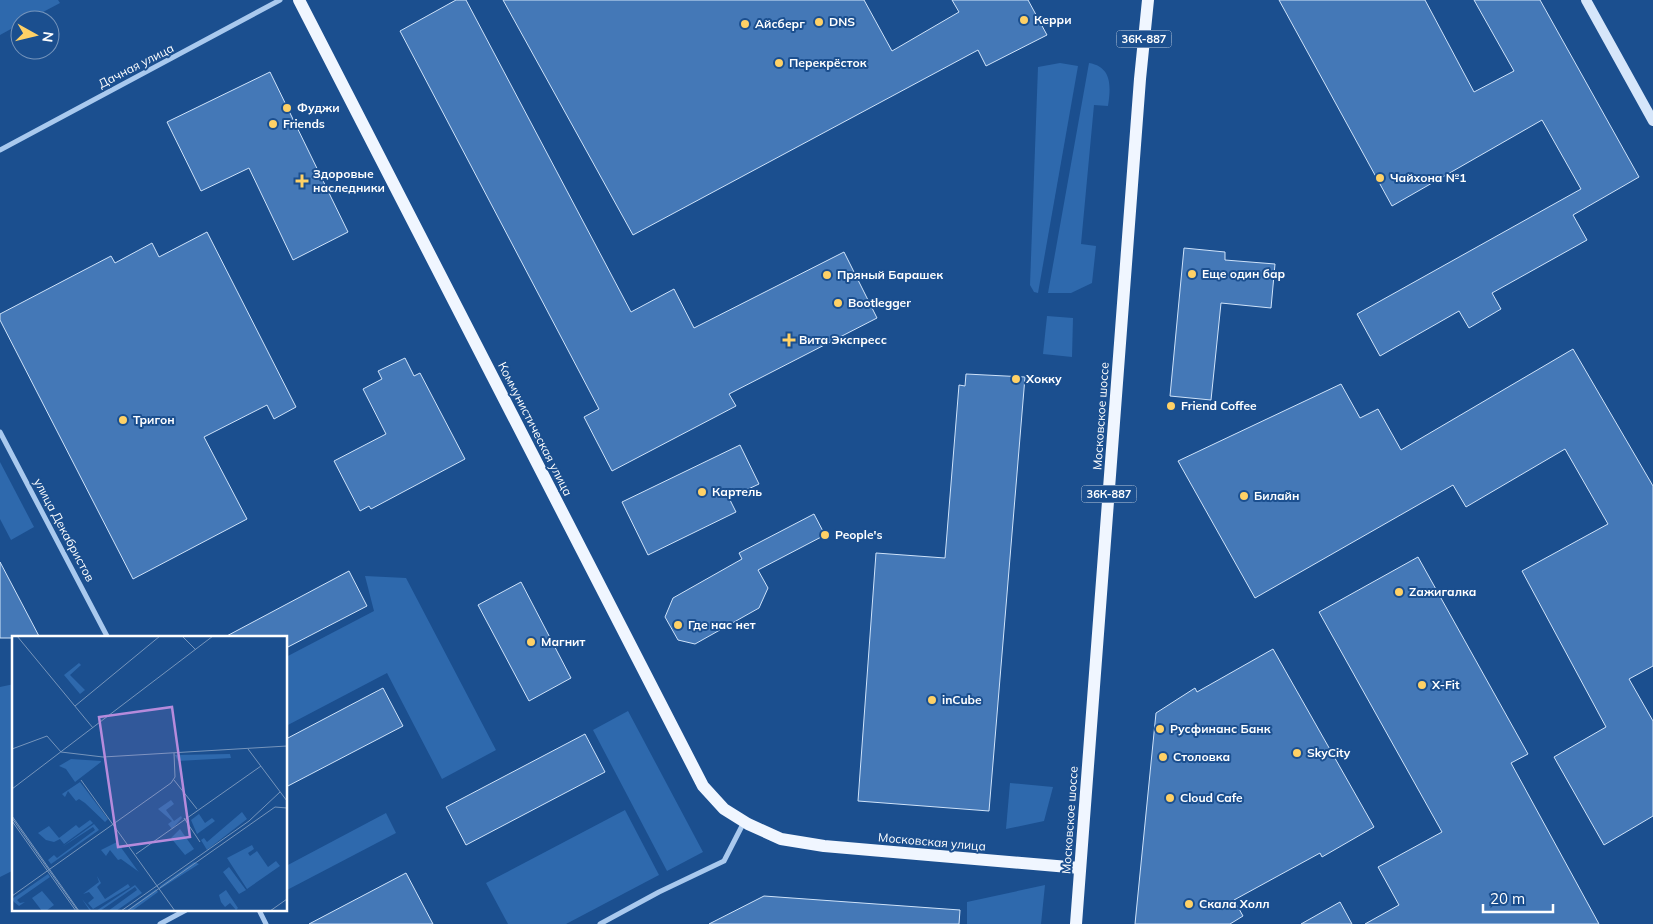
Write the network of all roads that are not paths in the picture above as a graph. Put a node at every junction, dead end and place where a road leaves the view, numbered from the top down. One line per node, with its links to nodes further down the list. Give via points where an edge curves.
1 (280, 0): 6 (street, Дачная улица)
2 (299, 0): 9 (main road, Коммунистическая улица, via 703,786 724,809)
3 (1148, 0): 11 (main road, Московское шоссе / 36К-887)
4 (1586, 0): 5 (main road)
5 (1653, 121)
6 (0, 150)
7 (0, 432): 8 (street, улица Декабристов)
8 (107, 636)
9 (744, 822): 10 (main road, Коммунистическая улица); 16 (street, via 724,861)
10 (781, 839): 11 (main road, Московская улица, via 824,846)
11 (1080, 868): 17 (main road, Московское шоссе / 36К-887)
12 (182, 912): 14 (street)
13 (259, 912): 15 (street)
14 (160, 924)
15 (266, 924)
16 (600, 924)
17 (1076, 924)

